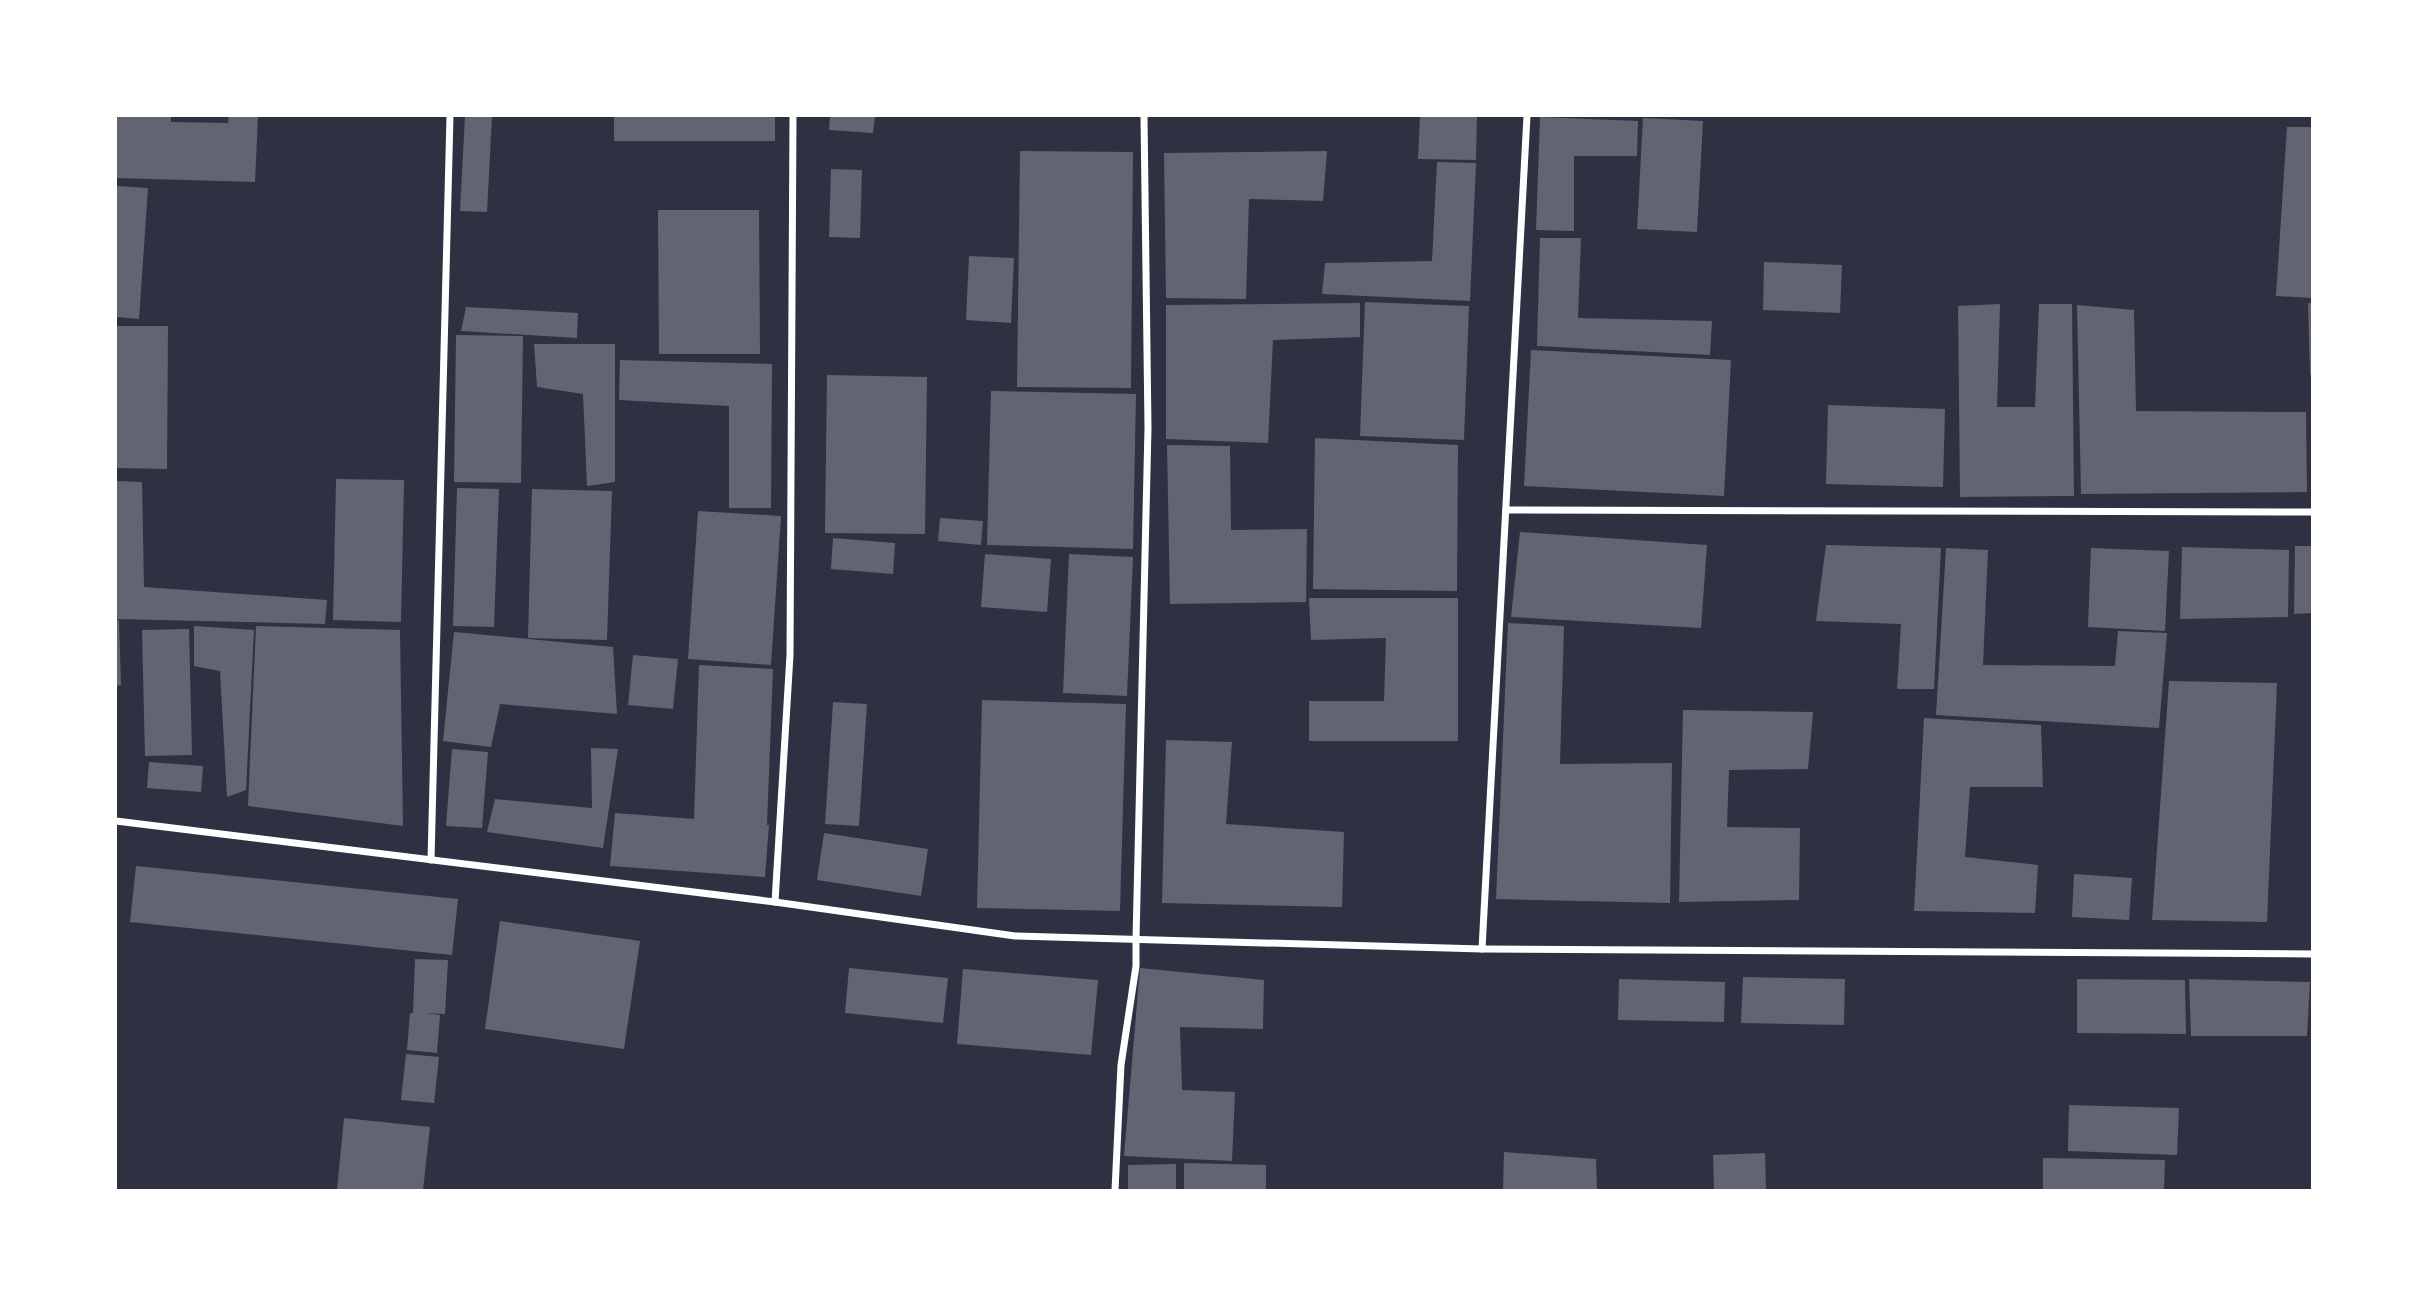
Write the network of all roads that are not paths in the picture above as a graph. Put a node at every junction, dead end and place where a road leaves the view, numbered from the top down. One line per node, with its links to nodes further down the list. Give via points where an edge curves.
1 (450, 116): 8 (street)
2 (793, 116): 9 (street, via 789,655)
3 (1144, 116): 10 (street, via 1148,428)
4 (1527, 116): 5 (street)
5 (1506, 510): 6 (street); 11 (street)
6 (2312, 512)
7 (116, 821): 8 (street)
8 (431, 860): 9 (street)
9 (775, 902): 10 (street, via 1015,936)
10 (1136, 939): 11 (street); 13 (street, via 1121,1066)
11 (1482, 949): 12 (street)
12 (2312, 954)
13 (1115, 1191)

